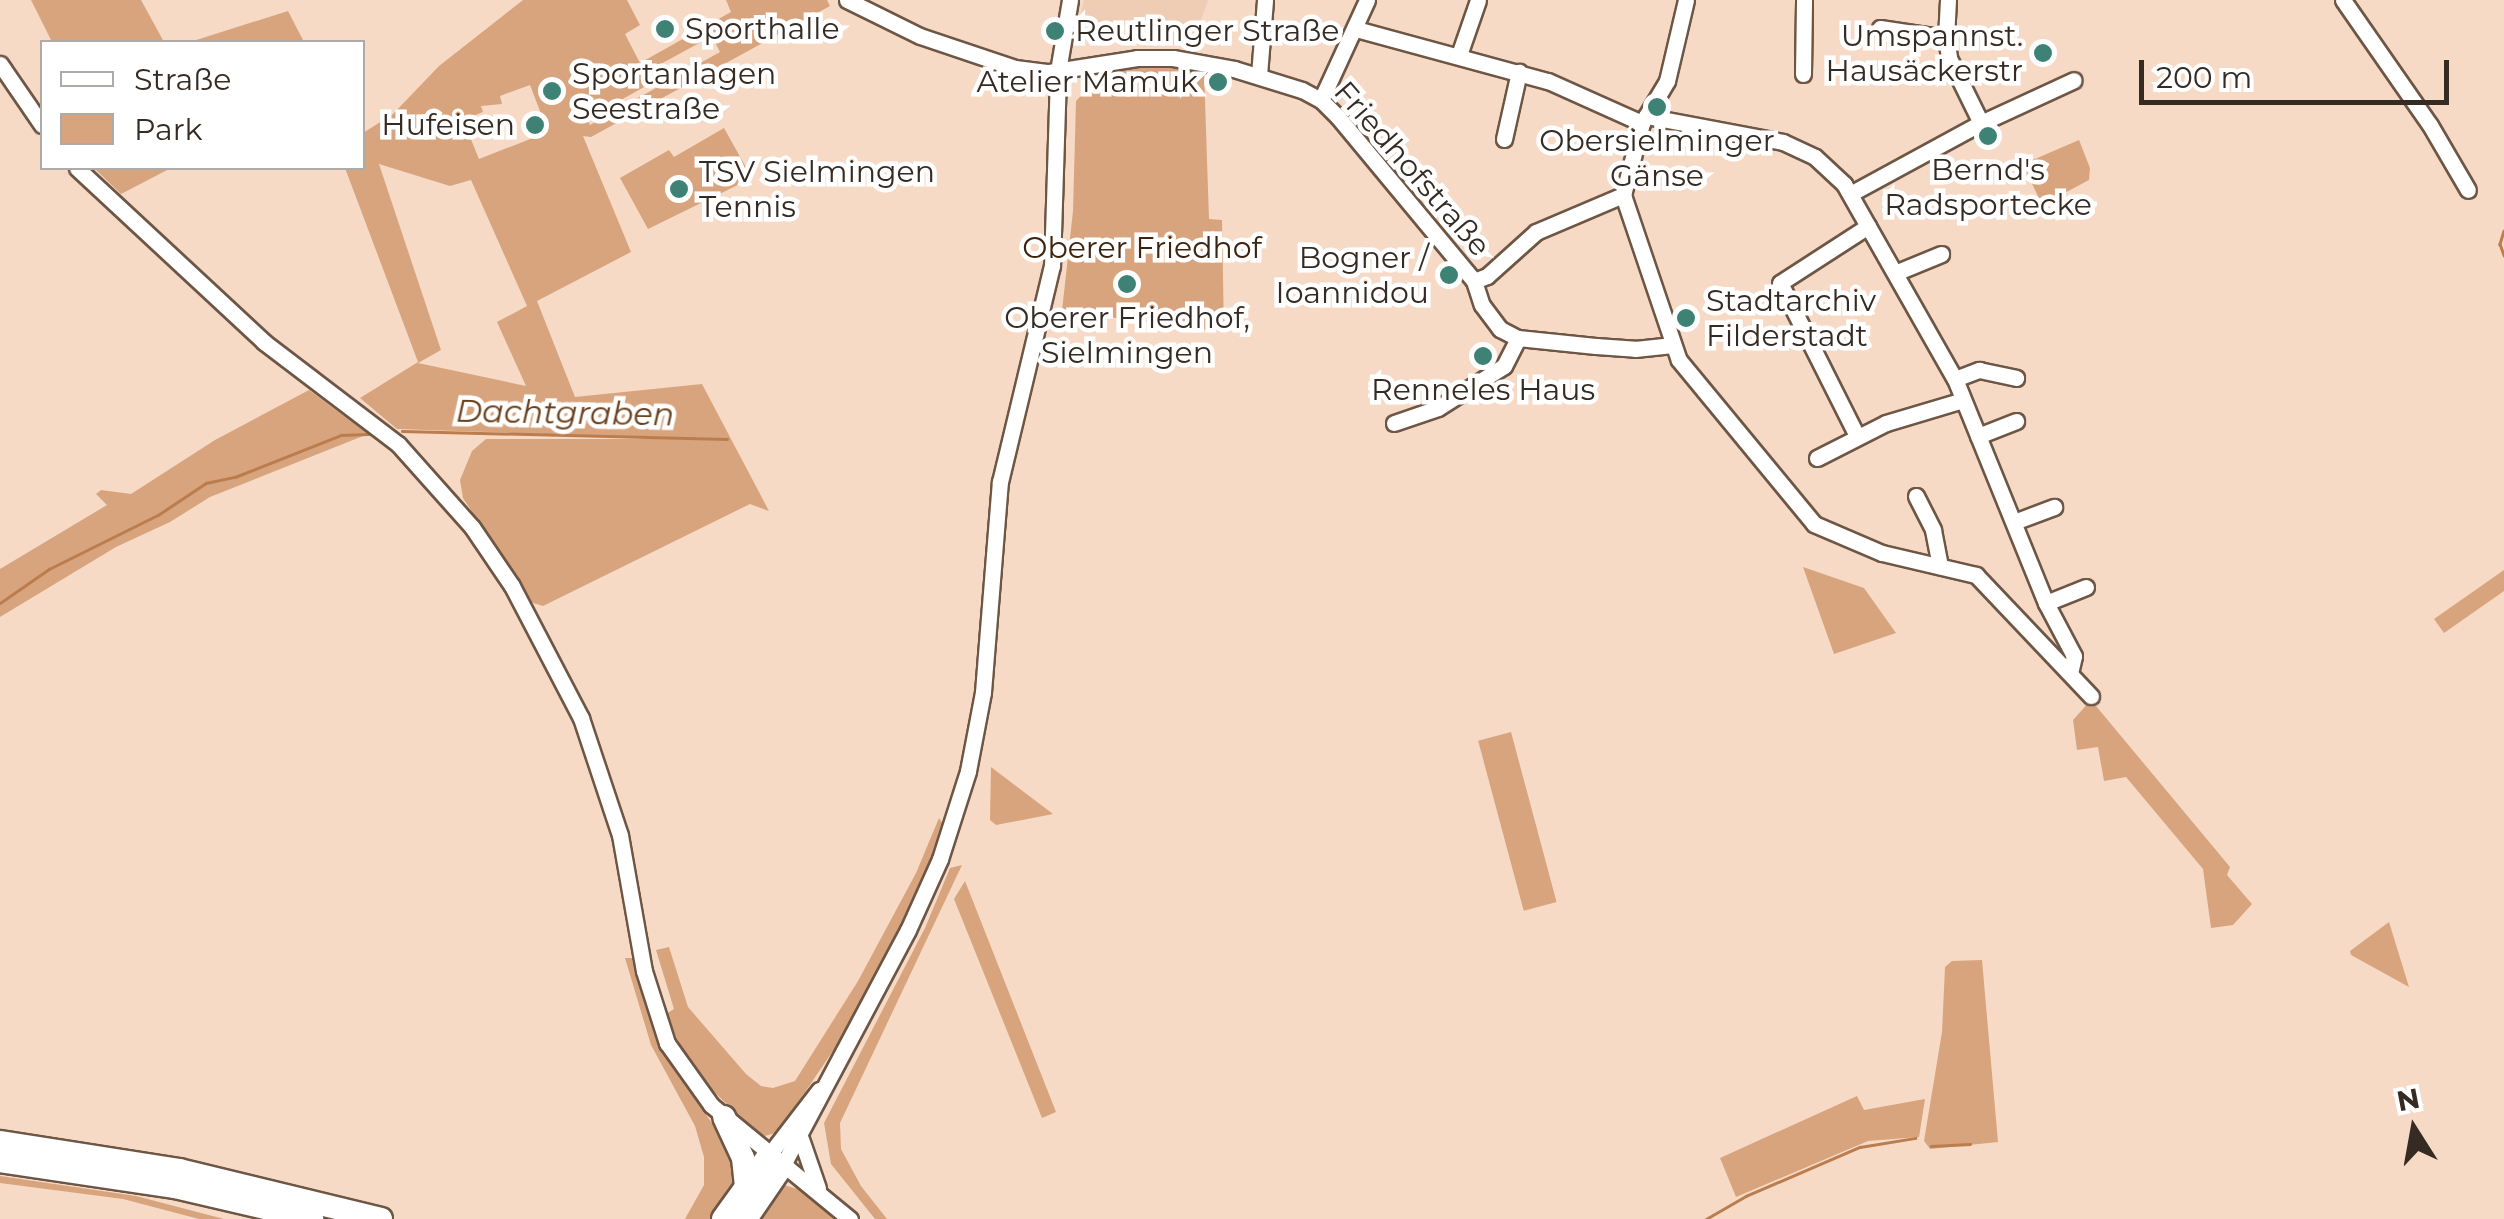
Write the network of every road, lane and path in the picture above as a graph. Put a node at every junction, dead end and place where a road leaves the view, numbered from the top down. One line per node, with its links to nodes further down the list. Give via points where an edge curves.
1 (847, 0): 15 (street, Friedhofstraße, via 986,59)
2 (1070, 0): 15 (street)
3 (1266, 0): 18 (street)
4 (1366, 0): 11 (street)
5 (1478, 0): 13 (street)
6 (1686, 0): 20 (street)
7 (1804, 0): 17 (street)
8 (1948, 0): 12 (street)
9 (2343, 0): 28 (street)
10 (1880, 28): 12 (street)
11 (1356, 29): 13 (street); 21 (street)
12 (1946, 38): 25 (street)
13 (1459, 55): 16 (street)
14 (0, 64): 23 (street)
15 (1058, 71): 18 (street, Friedhofstraße, via 1147,57); 55 (street, via 1054,248 1000,482 983,692 964,787 908,930)
16 (1519, 72): 22 (street); 26 (street)
17 (1804, 74)
18 (1259, 75): 21 (street, Friedhofstraße)
19 (2074, 80): 25 (street)
20 (1659, 97): 22 (street); 24 (street)
21 (1321, 100): 34 (street, Friedhofstraße)
22 (1644, 120): 24 (street); 30 (street)
23 (40, 122)
24 (1686, 122): 29 (street, via 1804,151)
25 (1981, 123): 29 (street)
26 (1504, 140)
27 (79, 170): 56 (street, via 264,342 412,457 494,558 580,718 607,788 644,972 667,1043)
28 (2468, 190)
29 (1850, 194): 31 (street)
30 (1623, 195): 34 (street, via 1536,232); 38 (street)
31 (1868, 226): 33 (street); 35 (street)
32 (1941, 254): 33 (street)
33 (1895, 272): 40 (street)
34 (1474, 282): 37 (street, Friedhofstraße, via 1493,322)
35 (1780, 283): 36 (street); 44 (street)
36 (1764, 293)
37 (1518, 338): 38 (street, via 1635,350); 43 (street, via 1504,366 1438,408)
38 (1673, 345): 50 (street, via 1688,373 1814,524 1882,553)
39 (2016, 378): 40 (street, via 1980,370)
40 (1954, 379): 41 (street)
41 (1963, 400): 44 (street); 45 (street)
42 (2016, 421): 45 (street)
43 (1394, 423)
44 (1857, 436): 46 (street)
45 (1978, 436): 49 (street)
46 (1816, 458)
47 (1916, 496): 50 (street, via 1933,530)
48 (2054, 506): 49 (street)
49 (2014, 522): 52 (street)
50 (1940, 566): 53 (street, via 1984,580)
51 (2086, 587): 52 (street)
52 (2046, 603): 53 (street, via 2074,656)
53 (2070, 672): 54 (street)
54 (2091, 696)
55 (832, 1076): 57 (street); 60 (street)
56 (724, 1117): 60 (street); 61 (highway)
57 (801, 1139): 60 (street); 62 (street)
58 (0, 1142): 64 (highway, via 179,1170)
59 (0, 1160): 63 (highway, via 175,1187)
60 (776, 1160): 61 (highway); 62 (street); 66 (highway)
61 (746, 1186): 65 (highway)
62 (820, 1192): 67 (street)
63 (312, 1219)
64 (380, 1219)
65 (722, 1219)
66 (746, 1219)
67 (850, 1219)

